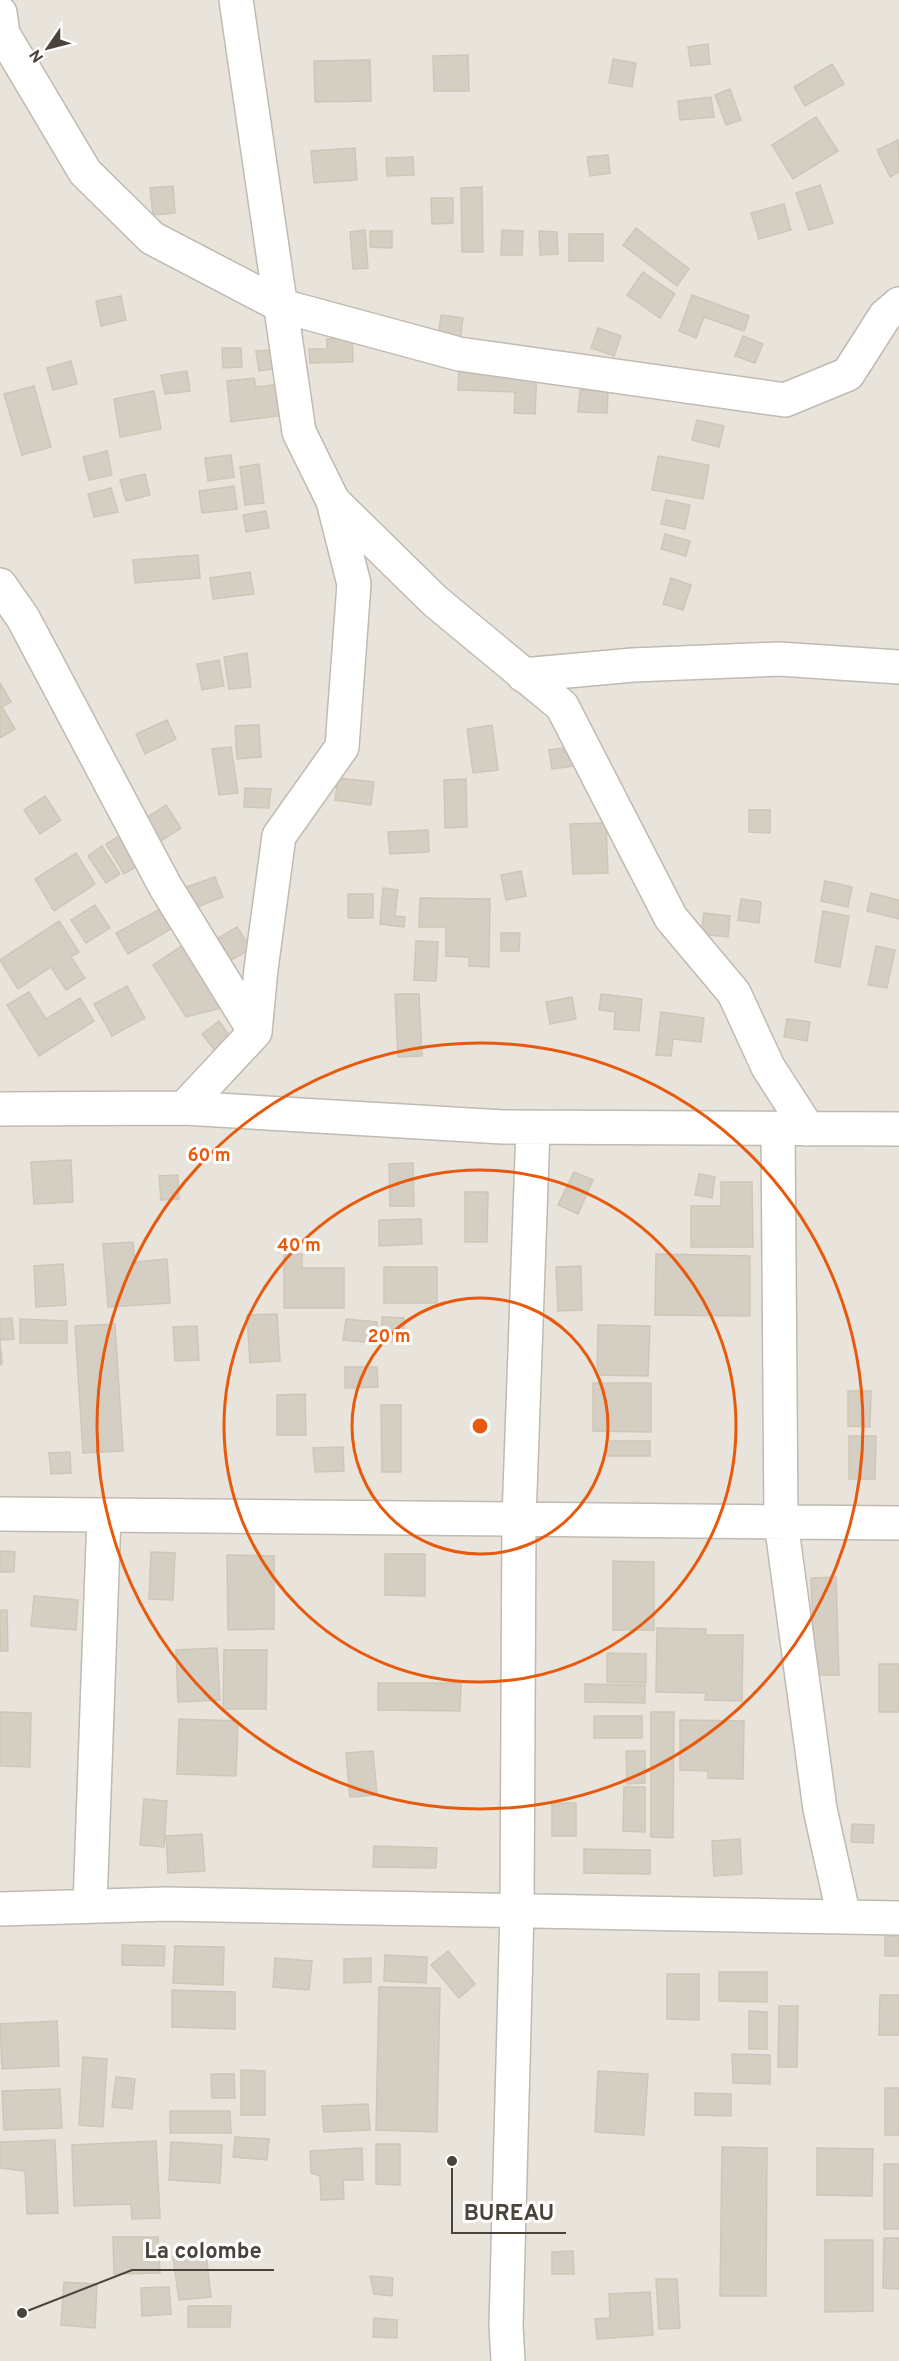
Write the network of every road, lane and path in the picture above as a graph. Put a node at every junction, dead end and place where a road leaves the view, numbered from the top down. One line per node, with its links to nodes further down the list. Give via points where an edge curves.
1 (236, 0): 4 (street)
2 (0, 13): 4 (street, via 3,34 85,172 152,238)
3 (899, 304): 4 (street, via 885,316 848,374 785,400 459,354)
4 (282, 306): 5 (street, via 299,432)
5 (333, 501): 8 (street, via 435,601); 9 (street, via 354,584 342,747 279,836)
6 (0, 585): 9 (street, via 23,618 165,886)
7 (899, 667): 8 (street, via 779,659 633,665)
8 (523, 675): 13 (street, via 562,706 671,918 734,993)
9 (255, 1032): 10 (street)
10 (184, 1108): 11 (street); 12 (street)
11 (0, 1109)
12 (532, 1128): 13 (street); 17 (street)
13 (793, 1129): 14 (street); 18 (street)
14 (899, 1129)
15 (0, 1514): 16 (street)
16 (104, 1515): 17 (street); 20 (street)
17 (519, 1519): 18 (street); 22 (street)
18 (781, 1522): 19 (street); 23 (street, via 820,1809)
19 (899, 1523)
20 (90, 1905): 21 (street); 22 (street)
21 (0, 1909)
22 (517, 1911): 23 (street); 25 (street)
23 (844, 1917): 24 (street)
24 (899, 1918)
25 (508, 2361)

